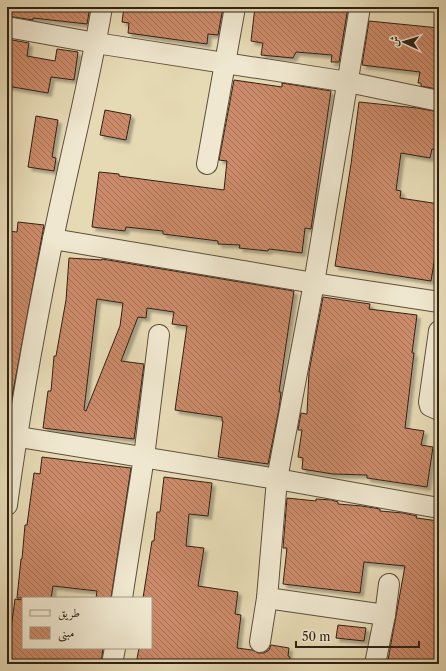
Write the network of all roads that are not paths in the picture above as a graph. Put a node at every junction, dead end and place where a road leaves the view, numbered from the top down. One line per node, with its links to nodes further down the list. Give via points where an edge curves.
1 (102, 7): 5 (street)
2 (235, 7): 6 (street)
3 (360, 7): 7 (street)
4 (7, 27): 5 (street)
5 (96, 43): 6 (street); 10 (street)
6 (225, 63): 7 (street); 9 (street)
7 (348, 82): 8 (street); 11 (street)
8 (439, 101)
9 (208, 164)
10 (53, 239): 11 (street); 16 (street)
11 (314, 283): 12 (street); 18 (street)
12 (439, 302)
13 (439, 331): 15 (street, via 429,402 430,406)
14 (159, 335): 17 (street)
15 (439, 410)
16 (12, 436): 17 (street); 19 (street)
17 (144, 457): 18 (street); 22 (street)
18 (277, 478): 20 (street); 23 (street)
19 (7, 505)
20 (439, 508)
21 (388, 584): 24 (street)
22 (122, 597)
23 (267, 598): 24 (street); 25 (street)
24 (385, 615): 28 (street)
25 (260, 642)
26 (114, 649): 27 (street)
27 (112, 664)
28 (375, 664)

